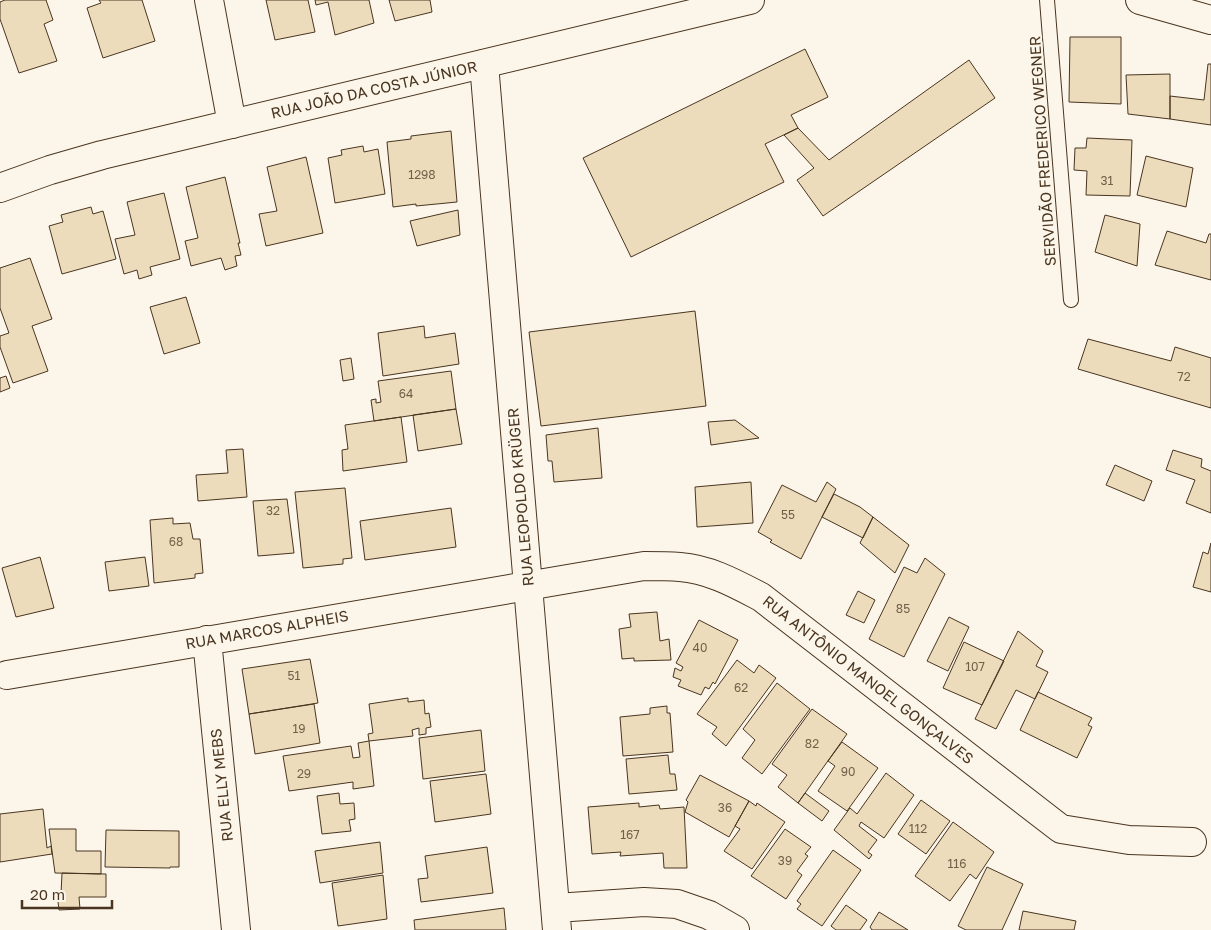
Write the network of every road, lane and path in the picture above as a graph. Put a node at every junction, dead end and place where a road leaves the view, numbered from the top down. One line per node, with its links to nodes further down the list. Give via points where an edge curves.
1 (208, 0): 7 (street)
2 (750, 0): 6 (street, RUA JOÃO DA COSTA JÚNIOR)
3 (1047, 0): 9 (lane, SERVIDÃO FREDERICO WEGNER)
4 (1140, 0): 5 (street)
5 (1211, 20)
6 (484, 64): 7 (street, RUA JOÃO DA COSTA JÚNIOR); 10 (street, RUA LEOPOLDO KRÜGER)
7 (232, 124): 8 (street, RUA JOÃO DA COSTA JÚNIOR, via 102,155)
8 (0, 188)
9 (1071, 300)
10 (528, 586): 11 (street, RUA MARCOS ALPHEIS); 13 (street, RUA ANTÔNIO MANOEL GONÇALVES, via 644,566 681,567 733,582 761,597 1061,829 1129,840); 14 (street, RUA LEOPOLDO KRÜGER)
11 (207, 640): 12 (street, RUA MARCOS ALPHEIS); 15 (street, RUA ELLY MEBS)
12 (7, 675)
13 (1192, 842)
14 (556, 919): 16 (street, via 644,902 677,904 709,915)
15 (236, 930)
16 (735, 930)

